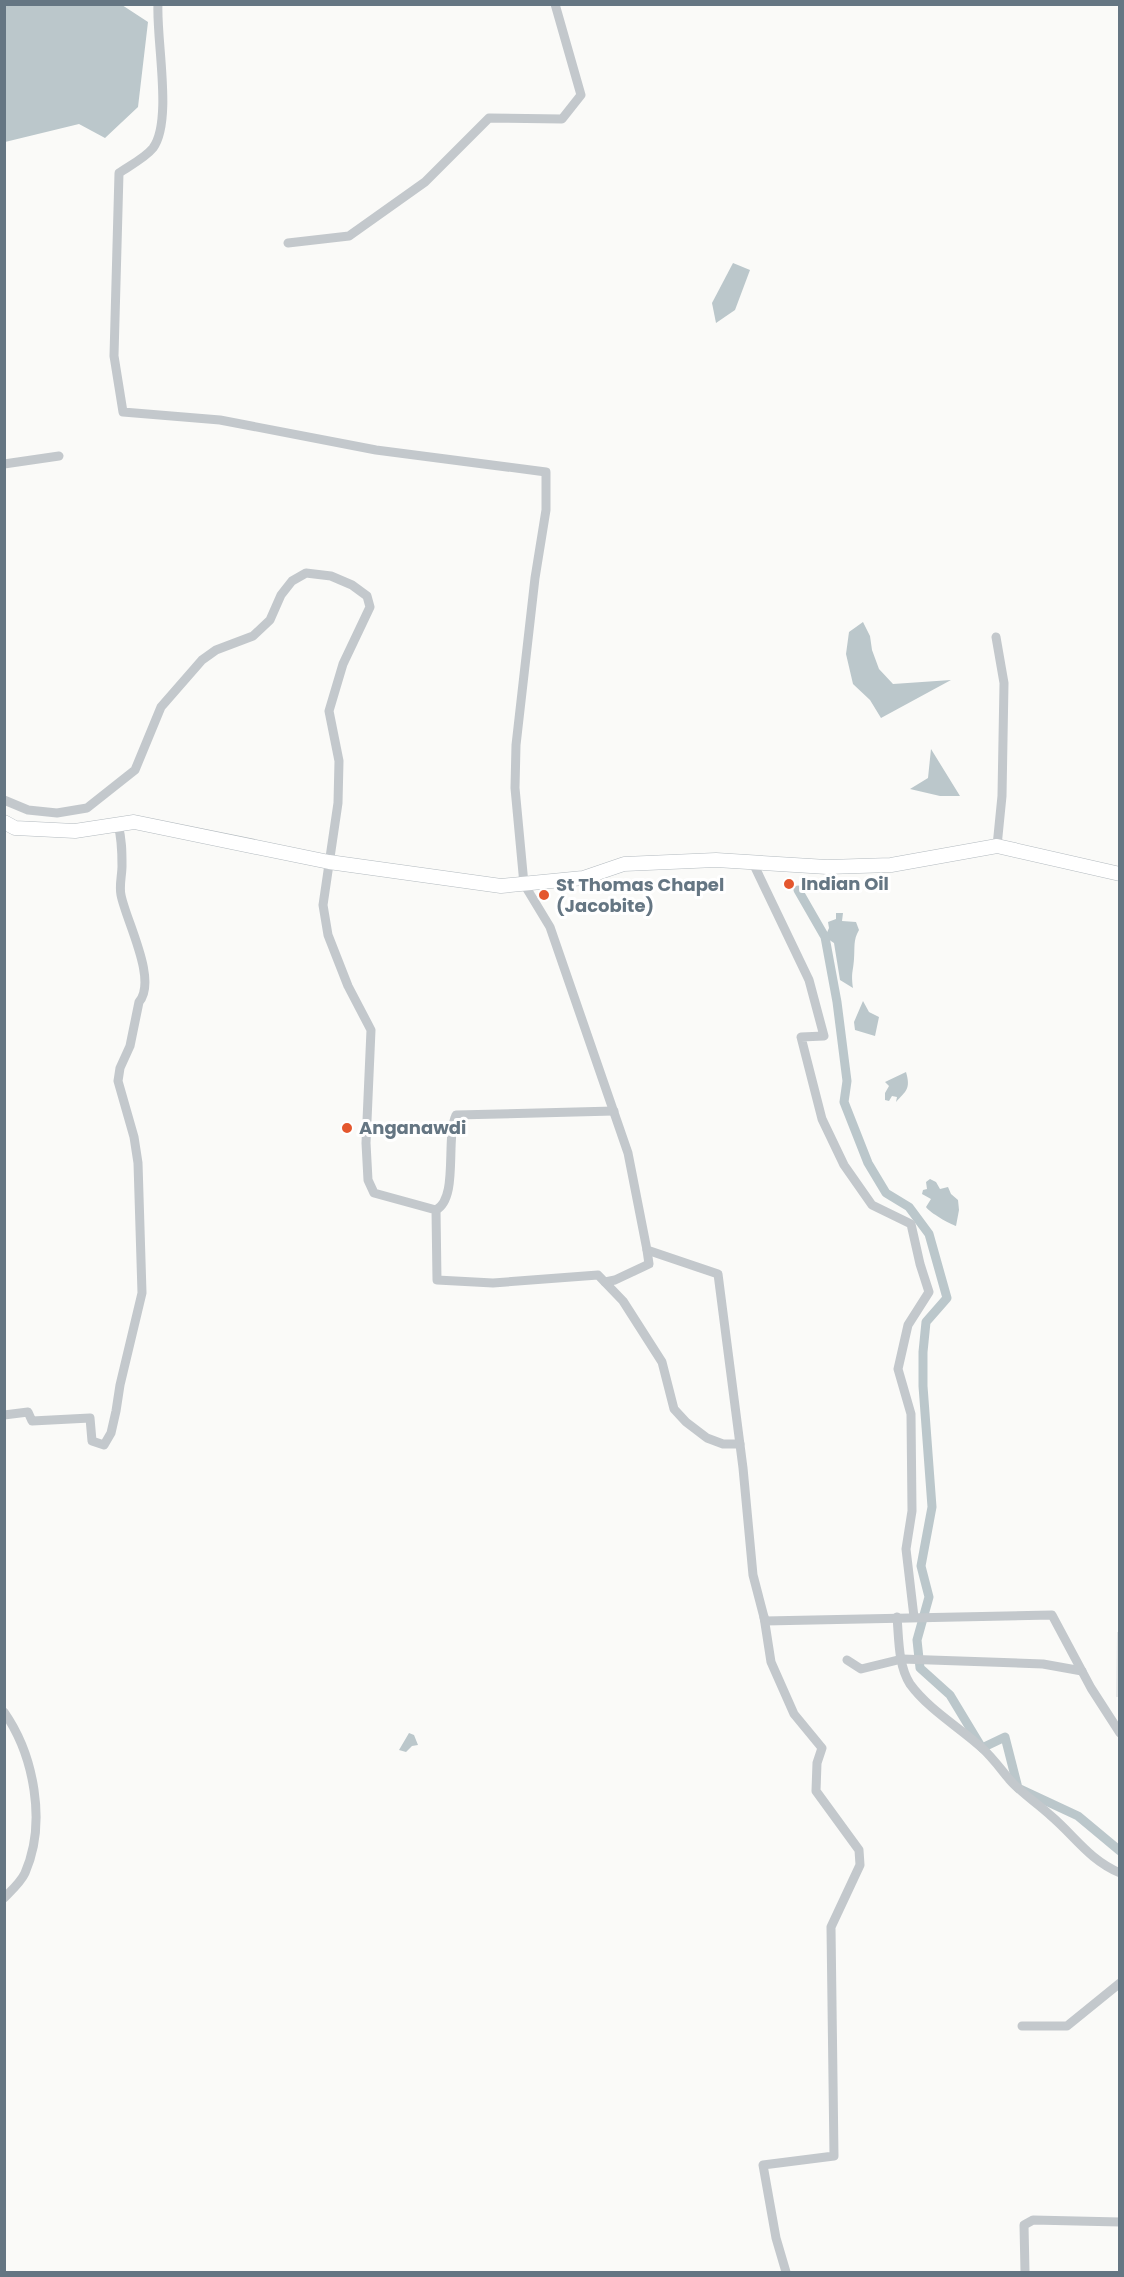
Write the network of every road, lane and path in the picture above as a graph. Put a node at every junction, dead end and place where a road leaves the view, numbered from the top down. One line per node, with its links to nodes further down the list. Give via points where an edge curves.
1 (158, 4): 14 (street, via 163,95 160,131 152,149 119,173 114,356 123,412 220,420 376,450 546,472 546,510 516,745 515,788)
2 (555, 4): 3 (street, via 581,95 562,119 489,118 425,182 348,236)
3 (288, 243)
4 (59, 456): 5 (street)
5 (4, 464)
6 (996, 637): 10 (street, via 1004,683)
7 (4, 800): 11 (street, via 28,810 57,813 87,808 135,770 161,707 202,660 216,650 253,636 270,620 280,595 292,581 306,573 331,576 367,596 370,607 343,664 329,711 339,761 338,803)
8 (4, 822): 9 (main road, via 15,828 75,831)
9 (118, 825): 11 (main road, via 134,822); 19 (street, via 122,841 120,893 142,960 144,987 118,1081 138,1163 142,1293 114,1422 104,1445 92,1441 90,1418 32,1421 28,1412)
10 (997, 846): 12 (main road, via 891,865 827,867); 13 (main road)
11 (329, 862): 14 (main road, via 501,886); 16 (street, via 323,905 328,935 371,1030 368,1180 375,1193)
12 (753, 862): 14 (main road, via 624,864 583,878); 23 (street, via 809,980 824,1036 801,1038 822,1119 843,1165 872,1205 911,1224 929,1292 908,1325 898,1369 911,1414 912,1511 906,1549)
13 (1119, 874)
14 (524, 884): 15 (street, via 550,927)
15 (614, 1111): 16 (street, via 456,1115 446,1201); 17 (street, via 628,1153)
16 (436, 1210): 18 (street, via 437,1280 493,1283 598,1275)
17 (647, 1250): 18 (street, via 649,1264); 20 (street, via 718,1274)
18 (605, 1282): 20 (street, via 623,1301 662,1362 674,1409 707,1438 723,1444)
19 (4, 1415)
20 (740, 1444): 21 (street, via 753,1575)
21 (764, 1617): 22 (street, via 765,1621); 34 (street, via 771,1662 784,1693 794,1714 822,1748 816,1791 859,1850 860,1865 831,1926 834,2156 763,2165)
22 (897, 1617): 23 (street); 24 (street)
23 (914, 1617): 26 (street, via 1052,1615)
24 (901, 1659): 25 (street, via 861,1670); 26 (street, via 1043,1664); 29 (street, via 910,1683 946,1719 982,1748 1018,1788 1095,1859)
25 (847, 1660)
26 (1082, 1671): 28 (street)
27 (4, 1712): 30 (street, via 26,1760 35,1810 33,1850 24,1875)
28 (1119, 1733)
29 (1119, 1873)
30 (4, 1898)
31 (1119, 1983): 32 (street, via 1067,2026)
32 (1022, 2026)
33 (1119, 2222): 35 (street, via 1033,2220 1024,2225)
34 (786, 2272)
35 (1025, 2272)

